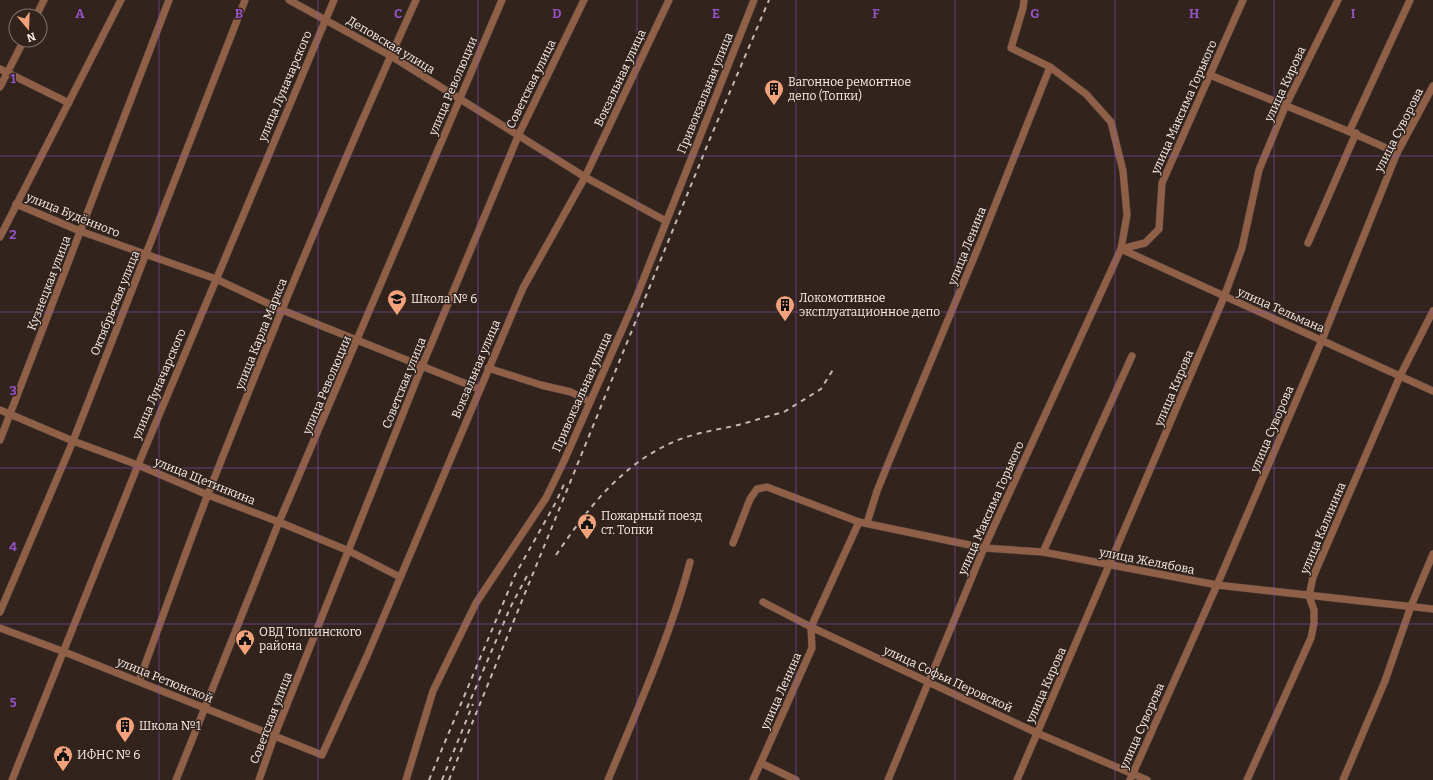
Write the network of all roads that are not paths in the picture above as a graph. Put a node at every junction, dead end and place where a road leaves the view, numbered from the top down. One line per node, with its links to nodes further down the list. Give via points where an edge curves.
1 (121, 0): 25 (street)
2 (170, 0): 33 (street, Кузнецкая улица)
3 (245, 0): 37 (street, Октябрьская улица)
4 (289, 0): 15 (street, Деповская улица)
5 (334, 0): 15 (street, улица Луначарского)
6 (416, 0): 17 (street, улица Карла Маркса)
7 (502, 0): 24 (street, улица Революции)
8 (584, 0): 28 (street, Советская улица)
9 (669, 0): 30 (street, Вокзальная улица)
10 (754, 0): 32 (street, Привокзальная улица)
11 (1024, 0): 18 (street, улица Максима Горького, via 1011,48)
12 (1243, 0): 21 (street, улица Максима Горького)
13 (1338, 0): 26 (street, улица Кирова)
14 (1410, 0): 27 (street)
15 (325, 19): 17 (street, Деповская улица); 38 (street, улица Луначарского)
16 (20, 48): 20 (street)
17 (391, 56): 24 (street, Деповская улица); 40 (street, улица Карла Маркса)
18 (1050, 67): 36 (street, улица Максима Горького, via 1086,94 1111,122 1123,171 1127,215); 59 (street, улица Ленина, via 980,243 879,484)
19 (0, 69): 20 (street)
20 (7, 73): 23 (street); 25 (street)
21 (1210, 75): 26 (street); 36 (street, улица Максима Горького, via 1162,182 1159,229 1145,243)
22 (1433, 86): 29 (street, улица Суворова)
23 (0, 87)
24 (460, 98): 28 (street, Деповская улица); 42 (street, улица Революции)
25 (69, 103): 31 (street)
26 (1285, 107): 27 (street); 39 (street, улица Кирова, via 1259,170 1242,248)
27 (1353, 132): 29 (street); 35 (street)
28 (519, 134): 30 (street, Деповская улица); 45 (street, Советская улица)
29 (1396, 153): 43 (street, улица Суворова)
30 (585, 177): 32 (street, Деповская улица); 46 (street, Вокзальная улица, via 523,288)
31 (16, 204): 33 (street, улица Будённого); 34 (street)
32 (666, 221): 50 (street, Привокзальная улица, via 636,298)
33 (80, 231): 37 (street, улица Будённого); 52 (street, Кузнецкая улица)
34 (0, 237)
35 (1308, 243)
36 (1121, 249): 39 (street, улица Тельмана); 61 (street, улица Максима Горького)
37 (147, 255): 38 (street, улица Будённого); 54 (street, Октябрьская улица)
38 (216, 279): 40 (street, улица Будённого); 55 (street, улица Луначарского)
39 (1224, 297): 43 (street, улица Тельмана); 66 (street, улица Кирова)
40 (282, 310): 42 (street, улица Будённого); 56 (street, улица Карла Маркса)
41 (1433, 311): 47 (street, улица Калинина)
42 (358, 340): 45 (street, улица Будённого); 57 (street, улица Революции)
43 (1322, 340): 47 (street, улица Тельмана); 68 (street, улица Суворова)
44 (1132, 356): 63 (street)
45 (422, 366): 48 (street, улица Будённого); 62 (street, Советская улица)
46 (488, 368): 48 (street, Вокзальная улица); 50 (street, via 572,392)
47 (1400, 376): 49 (street, улица Тельмана); 69 (street, улица Калинина, via 1313,577)
48 (479, 389): 67 (street, Вокзальная улица)
49 (1433, 391)
50 (590, 402): 88 (street, Привокзальная улица, via 546,498 476,603 433,691)
51 (0, 410): 52 (street, улица Щетинкина)
52 (11, 414): 53 (street, Кузнецкая улица); 54 (street, улица Щетинкина)
53 (0, 440)
54 (73, 441): 55 (street, улица Щетинкина); 73 (street, Октябрьская улица)
55 (138, 465): 56 (street, улица Щетинкина); 76 (street, улица Луначарского)
56 (208, 495): 57 (street, улица Щетинкина); 77 (street, улица Карла Маркса)
57 (279, 522): 62 (street, улица Щетинкина); 79 (street, улица Революции)
58 (859, 522): 59 (street, улица Желябова); 60 (street, улица Желябова, via 779,491 767,487 757,488 750,498); 74 (street)
59 (867, 523): 61 (street, улица Желябова)
60 (733, 543)
61 (984, 548): 63 (street, улица Желябова); 78 (street, улица Максима Горького)
62 (349, 551): 67 (street, улица Щетинкина); 81 (street, Советская улица)
63 (1043, 552): 66 (street, улица Желябова)
64 (1433, 554): 71 (street)
65 (690, 562): 89 (street, via 666,639)
66 (1111, 565): 68 (street, улица Желябова); 80 (street, улица Кирова)
67 (400, 577): 82 (street, Вокзальная улица)
68 (1217, 585): 69 (street, улица Желябова); 84 (street, улица Суворова)
69 (1309, 596): 71 (street, улица Желябова); 95 (street, улица Калинина, via 1314,610 1311,638)
70 (763, 602): 74 (street, улица Софьи Перовской)
71 (1411, 606): 72 (street, улица Желябова); 96 (street, via 1385,681)
72 (1433, 609)
73 (0, 612)
74 (810, 627): 78 (street, улица Софьи Перовской); 83 (street, улица Ленина, via 812,648)
75 (0, 628): 76 (street, улица Ретюнской)
76 (62, 651): 77 (street, улица Ретюнской); 85 (street, улица Луначарского)
77 (139, 681): 79 (street, улица Ретюнской)
78 (928, 681): 80 (street, улица Софьи Перовской); 92 (street, улица Максима Горького)
79 (204, 708): 81 (street, улица Ретюнской); 86 (street, улица Революции)
80 (1037, 733): 84 (street, улица Софьи Перовской); 93 (street, улица Кирова)
81 (274, 737): 82 (street, улица Ретюнской); 87 (street, Советская улица)
82 (322, 755)
83 (761, 763): 90 (street, улица Ленина); 91 (street)
84 (1132, 777): 94 (street, улица Софьи Перовской)
85 (12, 780)
86 (176, 780)
87 (259, 780)
88 (406, 780)
89 (608, 780)
90 (753, 780)
91 (796, 780)
92 (888, 780)
93 (1017, 780)
94 (1147, 780)
95 (1247, 780)
96 (1343, 780)

